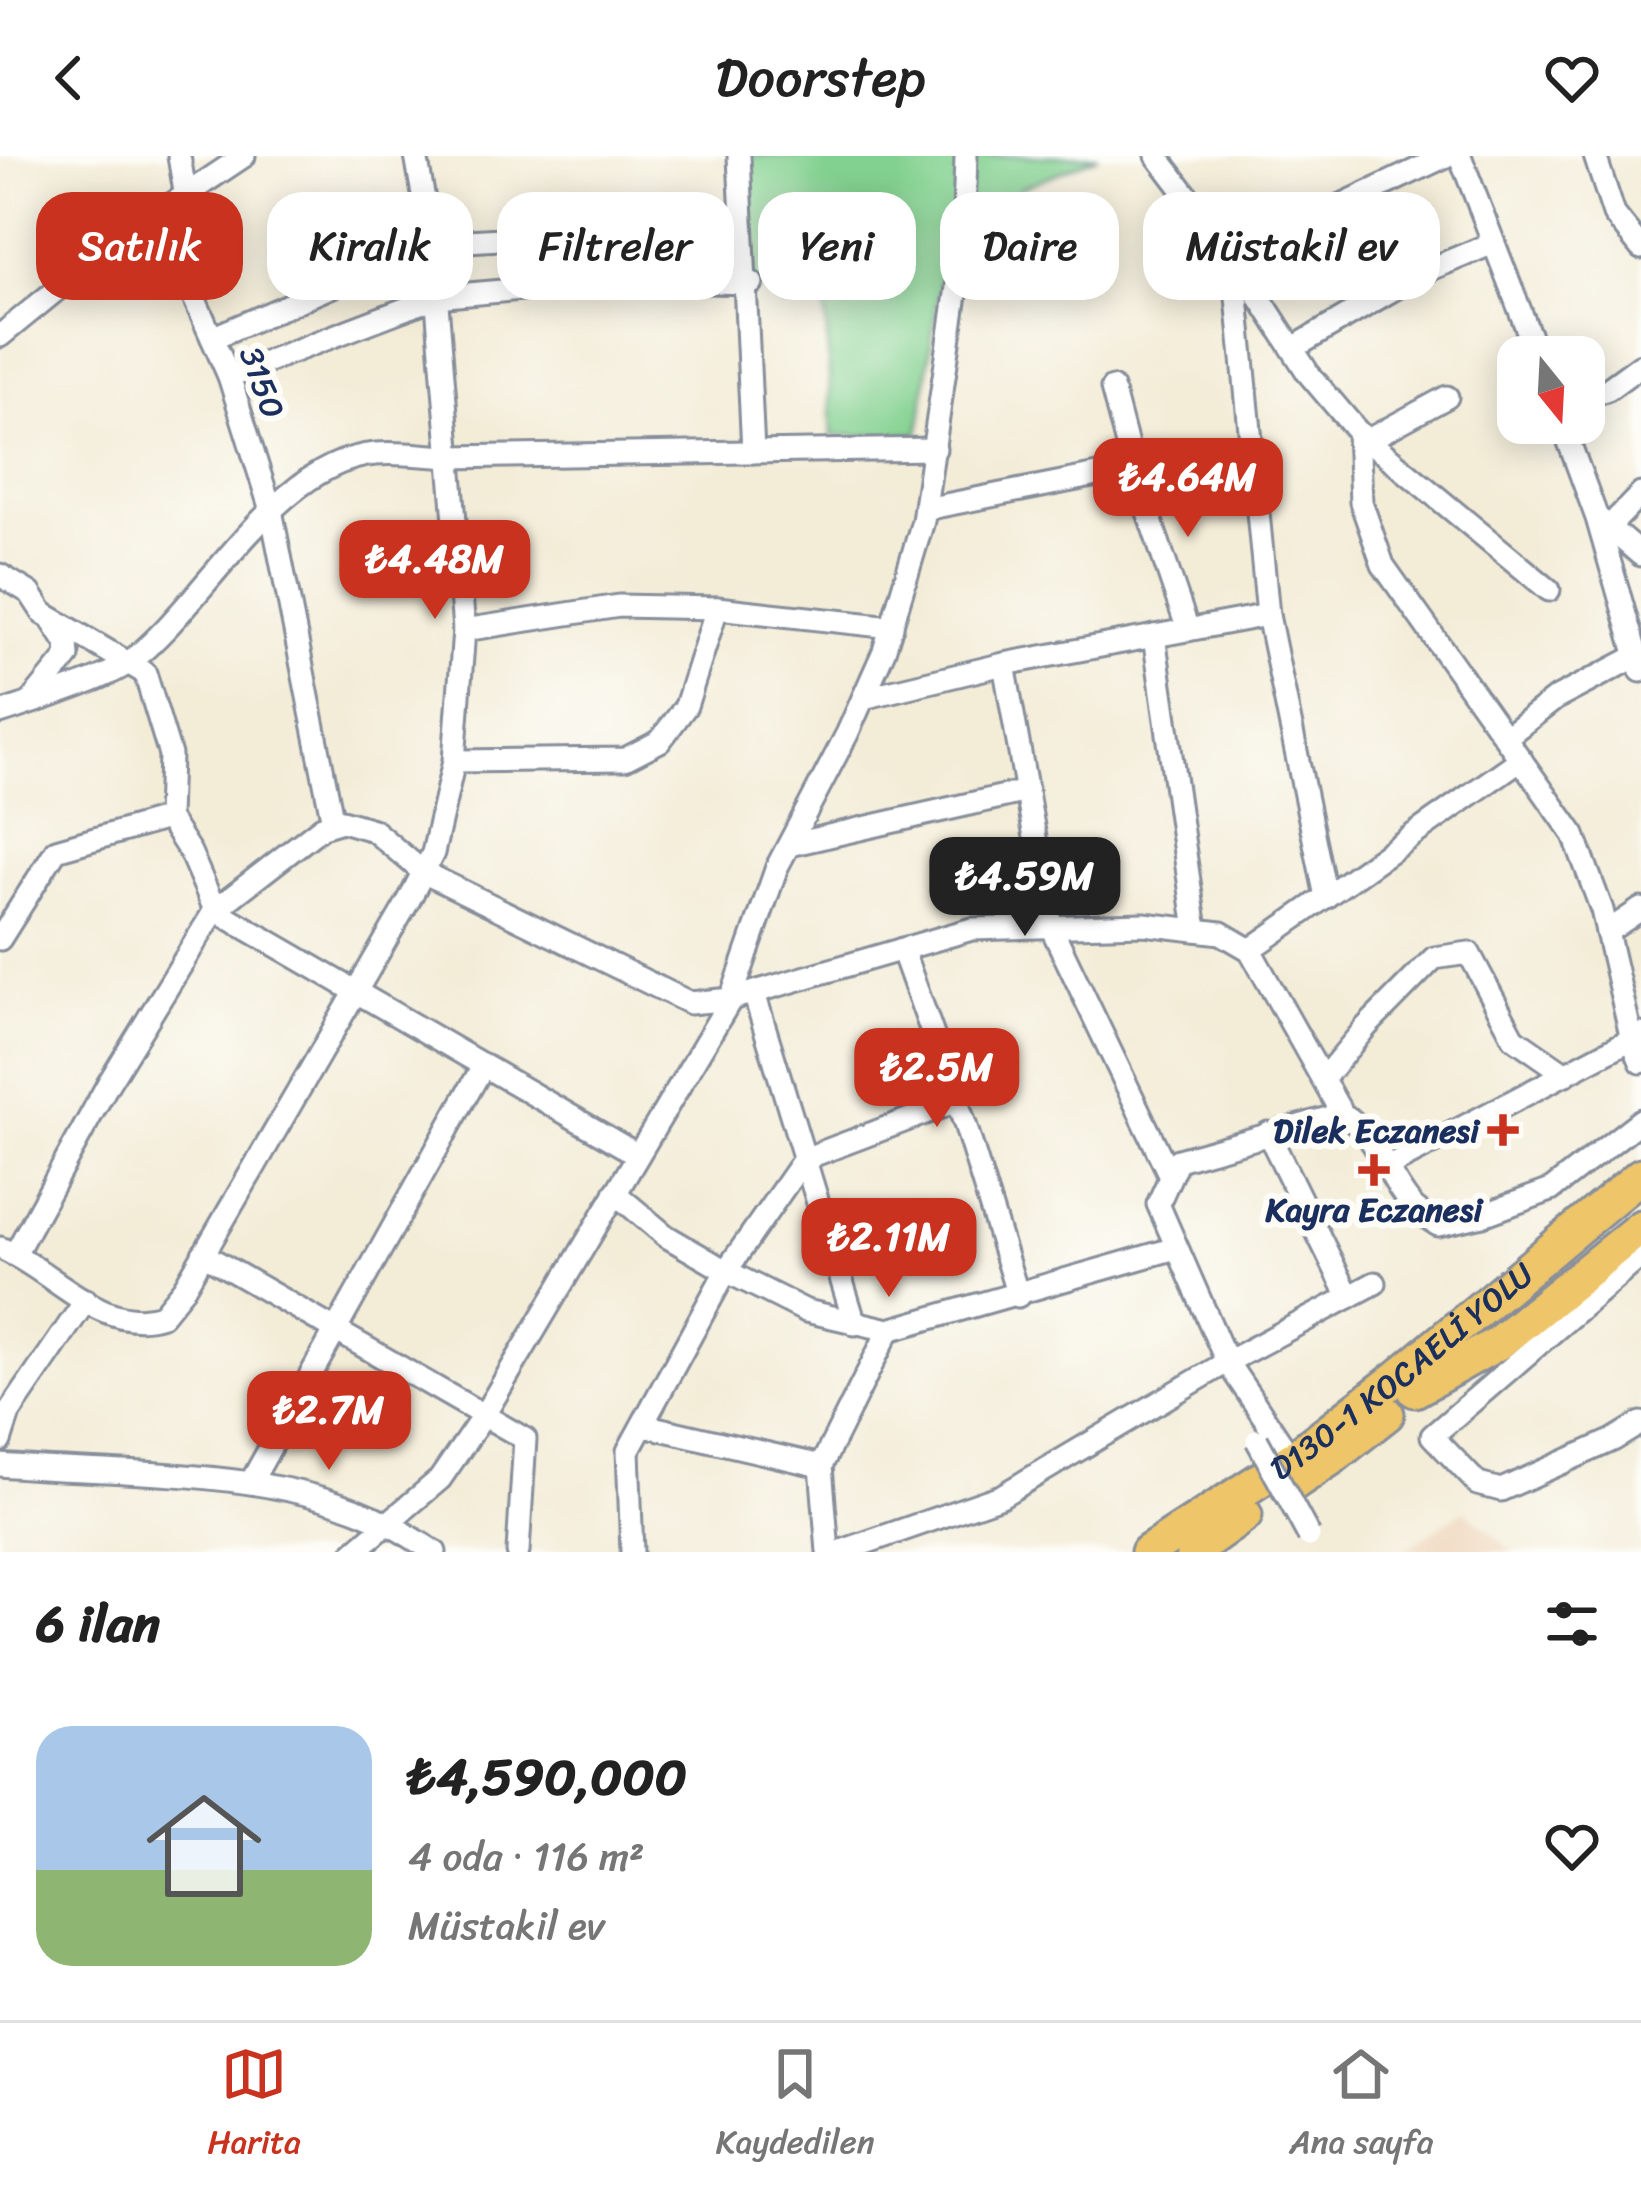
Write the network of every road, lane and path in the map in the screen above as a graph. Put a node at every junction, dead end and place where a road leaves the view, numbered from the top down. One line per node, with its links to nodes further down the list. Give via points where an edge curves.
1 (179, 156): 10 (street)
2 (244, 156): 10 (street)
3 (416, 156): 11 (street)
4 (739, 156): 14 (street)
5 (966, 156): 38 (street, via 963,246)
6 (1157, 156): 12 (street)
7 (1446, 156): 13 (street)
8 (1460, 156): 16 (street)
9 (1595, 156): 17 (street, via 1614,214)
10 (185, 192)
11 (423, 192)
12 (1184, 192)
13 (1369, 192)
14 (742, 225): 15 (street); 18 (street)
15 (473, 241)
16 (1493, 243): 28 (street); 30 (street, via 1421,273)
17 (1641, 248)
18 (748, 283): 19 (street, via 620,280); 39 (street)
19 (473, 294)
20 (46, 300): 27 (street)
21 (195, 300): 29 (street, 3150)
22 (300, 300): 29 (street)
23 (428, 300): 32 (street)
24 (436, 300): 40 (street)
25 (1237, 300): 51 (street)
26 (1263, 300): 30 (street)
27 (0, 336)
28 (1530, 336)
29 (212, 338): 32 (street, 3150)
30 (1295, 347): 36 (street)
31 (1641, 365): 34 (street)
32 (229, 376): 44 (street, 3150)
33 (1112, 388): 41 (street)
34 (1605, 389)
35 (1447, 398): 36 (street)
36 (1363, 436): 48 (street); 62 (street, via 1361,502 1383,565)
37 (1570, 444): 45 (street)
38 (935, 449): 39 (street); 43 (street)
39 (753, 452): 40 (street)
40 (450, 457): 44 (street, via 373,454 320,473); 53 (street)
41 (1133, 468): 43 (street); 54 (street)
42 (1641, 494): 45 (street)
43 (925, 508): 52 (street)
44 (271, 510): 58 (street); 67 (street, 3150)
45 (1602, 526): 46 (street); 56 (street)
46 (1641, 555)
47 (0, 575): 50 (street, via 30,593)
48 (1549, 590)
49 (717, 608): 52 (street); 53 (street, via 619,606); 64 (street, via 686,706 661,741 625,759)
50 (43, 613): 58 (street); 60 (street, via 60,628 68,656)
51 (1268, 615): 54 (street); 70 (street)
52 (892, 627): 59 (street)
53 (464, 630): 64 (street)
54 (1188, 630): 55 (street)
55 (1154, 636): 57 (street); 74 (street)
56 (1639, 663): 62 (street, via 1555,699)
57 (1004, 664): 59 (street); 65 (street)
58 (126, 665): 60 (street); 66 (street, via 145,674 170,755)
59 (862, 698): 68 (street)
60 (28, 704): 61 (street)
61 (0, 713)
62 (1505, 737): 63 (street)
63 (1520, 759): 70 (street); 75 (street, via 1574,835)
64 (454, 761): 69 (street)
65 (1027, 790): 68 (street); 73 (street)
66 (168, 818): 72 (street); 76 (street, via 56,850)
67 (333, 824): 69 (street, via 373,830); 72 (street)
68 (789, 845): 80 (street)
69 (423, 872): 79 (street); 80 (street, via 690,1003)
70 (1326, 896): 78 (street)
71 (1641, 909): 75 (street)
72 (215, 910): 79 (street); 99 (street)
73 (1051, 927): 74 (street); 77 (street, via 972,928); 93 (street)
74 (1196, 930): 78 (street)
75 (1607, 932): 81 (street)
76 (0, 939)
77 (902, 949): 80 (street); 85 (street)
78 (1250, 950): 84 (street)
79 (352, 992): 82 (street); 100 (street)
80 (742, 996): 89 (street); 91 (street)
81 (1638, 1045): 83 (street)
82 (483, 1066): 89 (street); 108 (street)
83 (1566, 1074): 84 (street, via 1514,1038 1469,953 1435,958); 92 (street)
84 (1323, 1079): 86 (street)
85 (956, 1101): 91 (street); 104 (street)
86 (1342, 1114): 88 (street); 92 (street)
87 (1641, 1120): 92 (street, via 1551,1190 1438,1225 1413,1207)
88 (1268, 1133): 93 (street, via 1178,1160); 105 (street)
89 (638, 1155): 95 (street)
90 (1641, 1156): 111 (highway, via 1468,1307)
91 (805, 1159): 102 (street); 107 (street)
92 (1389, 1166)
93 (1169, 1174): 98 (street, via 1158,1204)
94 (1641, 1175): 111 (highway, D130-1 KOCAELİ YOLU)
95 (615, 1192): 102 (street, via 666,1236); 112 (street)
96 (1641, 1199): 111 (highway)
97 (1641, 1227): 111 (highway, via 1498,1343)
98 (1176, 1247): 104 (street); 110 (street)
99 (8, 1251): 106 (street)
100 (203, 1254): 106 (street, via 162,1316 126,1320); 108 (street)
101 (1641, 1256): 113 (street, via 1432,1436 1478,1484 1501,1490)
102 (726, 1271): 107 (street, via 806,1311); 114 (street)
103 (1375, 1282): 105 (street)
104 (1018, 1296): 109 (street)
105 (1349, 1297): 110 (street)
106 (86, 1300): 116 (street, via 9,1413)
107 (855, 1324): 109 (street)
108 (337, 1330): 112 (street); 120 (street)
109 (889, 1330): 119 (street)
110 (1227, 1362): 117 (street); 129 (street, via 1001,1496)
111 (1407, 1384): 117 (highway, D130-1 KOCAELİ YOLU); 123 (highway, via 1333,1457)
112 (484, 1415): 121 (street, via 440,1479); 126 (street, via 526,1439)
113 (1641, 1423)
114 (643, 1425): 119 (street); 127 (street, via 628,1451)
115 (1257, 1440): 122 (street, bridge)
116 (0, 1441)
117 (1292, 1459): 130 (highway, D130-1 KOCAELİ YOLU)
118 (0, 1466): 120 (street)
119 (820, 1466): 128 (street)
120 (251, 1482): 121 (street)
121 (387, 1523): 124 (street); 125 (street)
122 (1309, 1536)
123 (1196, 1551)
124 (353, 1552)
125 (436, 1552)
126 (518, 1552)
127 (632, 1552)
128 (828, 1552)
129 (839, 1552)
130 (1148, 1552)

